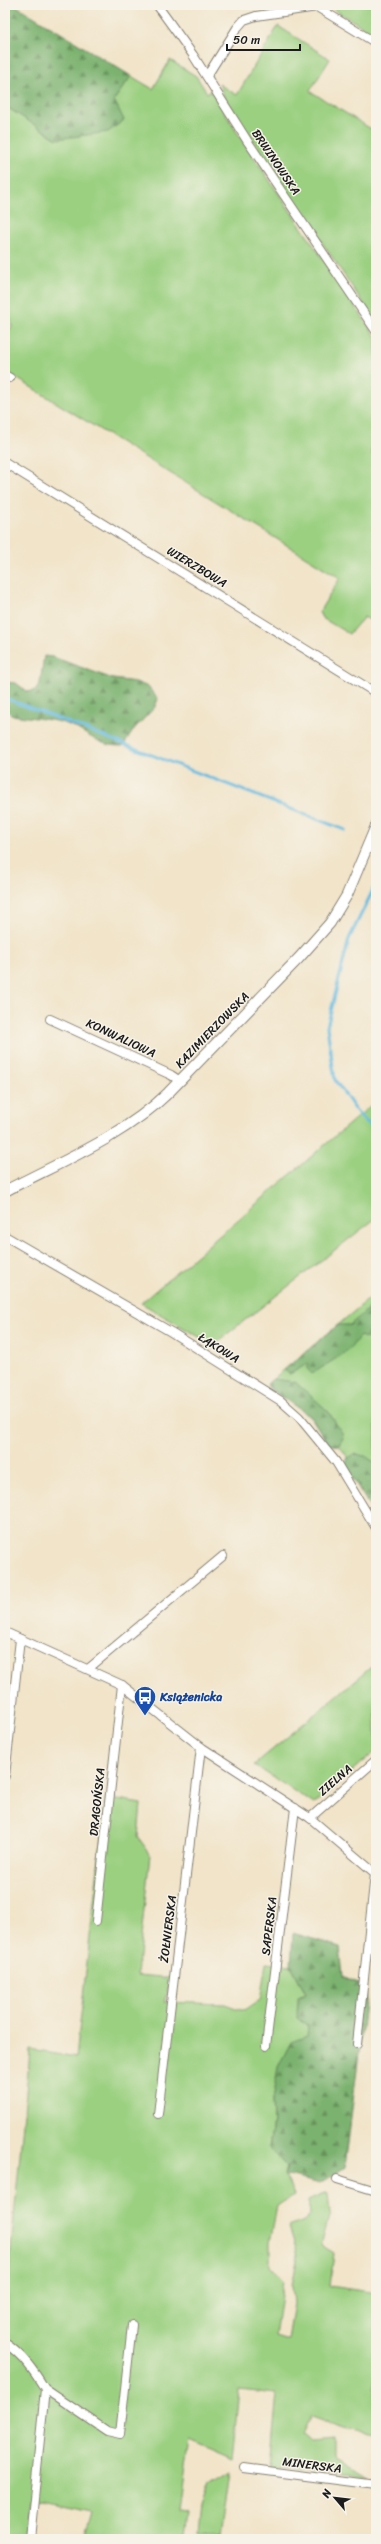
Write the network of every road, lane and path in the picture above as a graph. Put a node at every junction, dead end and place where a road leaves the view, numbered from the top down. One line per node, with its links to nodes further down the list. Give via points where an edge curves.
1 (158, 5): 3 (street, BRWINOWSKA)
2 (376, 43): 3 (street, via 317,7 256,16 244,20)
3 (207, 76): 4 (street, BRWINOWSKA)
4 (376, 331)
5 (5, 463): 6 (street, WIERZBOWA)
6 (376, 692)
7 (376, 826): 9 (street, KAZIMIERZOWSKA, via 347,895 330,922 299,958)
8 (50, 1019): 9 (street, KONWALIOWA)
9 (180, 1081): 10 (street, KAZIMIERZOWSKA, via 154,1106 121,1130)
10 (5, 1190)
11 (5, 1236): 12 (street, ŁĄKOWA, via 171,1332 281,1401 299,1417 336,1462)
12 (373, 1517): 13 (street, ŁĄKOWA)
13 (376, 1528)
14 (223, 1556): 17 (street)
15 (5, 1632): 16 (street)
16 (20, 1640): 17 (street); 21 (street)
17 (88, 1669): 18 (street)
18 (122, 1685): 19 (street); 25 (street, DRAGOŃSKA)
19 (201, 1747): 22 (street); 28 (street, ŻOŁNIERSKA)
20 (376, 1760): 23 (street, ZIELNA)
21 (5, 1776)
22 (295, 1808): 23 (street); 27 (street, SAPERSKA)
23 (310, 1818): 24 (street)
24 (376, 1874): 26 (street)
25 (96, 1921)
26 (357, 2044)
27 (266, 2046)
28 (158, 2114)
29 (337, 2179): 30 (street)
30 (376, 2191)
31 (132, 2325): 33 (street, via 120,2434 107,2431)
32 (5, 2343): 33 (street, via 16,2350)
33 (45, 2389): 36 (street)
34 (244, 2468): 35 (street, MINERSKA)
35 (376, 2485)
36 (30, 2539)

